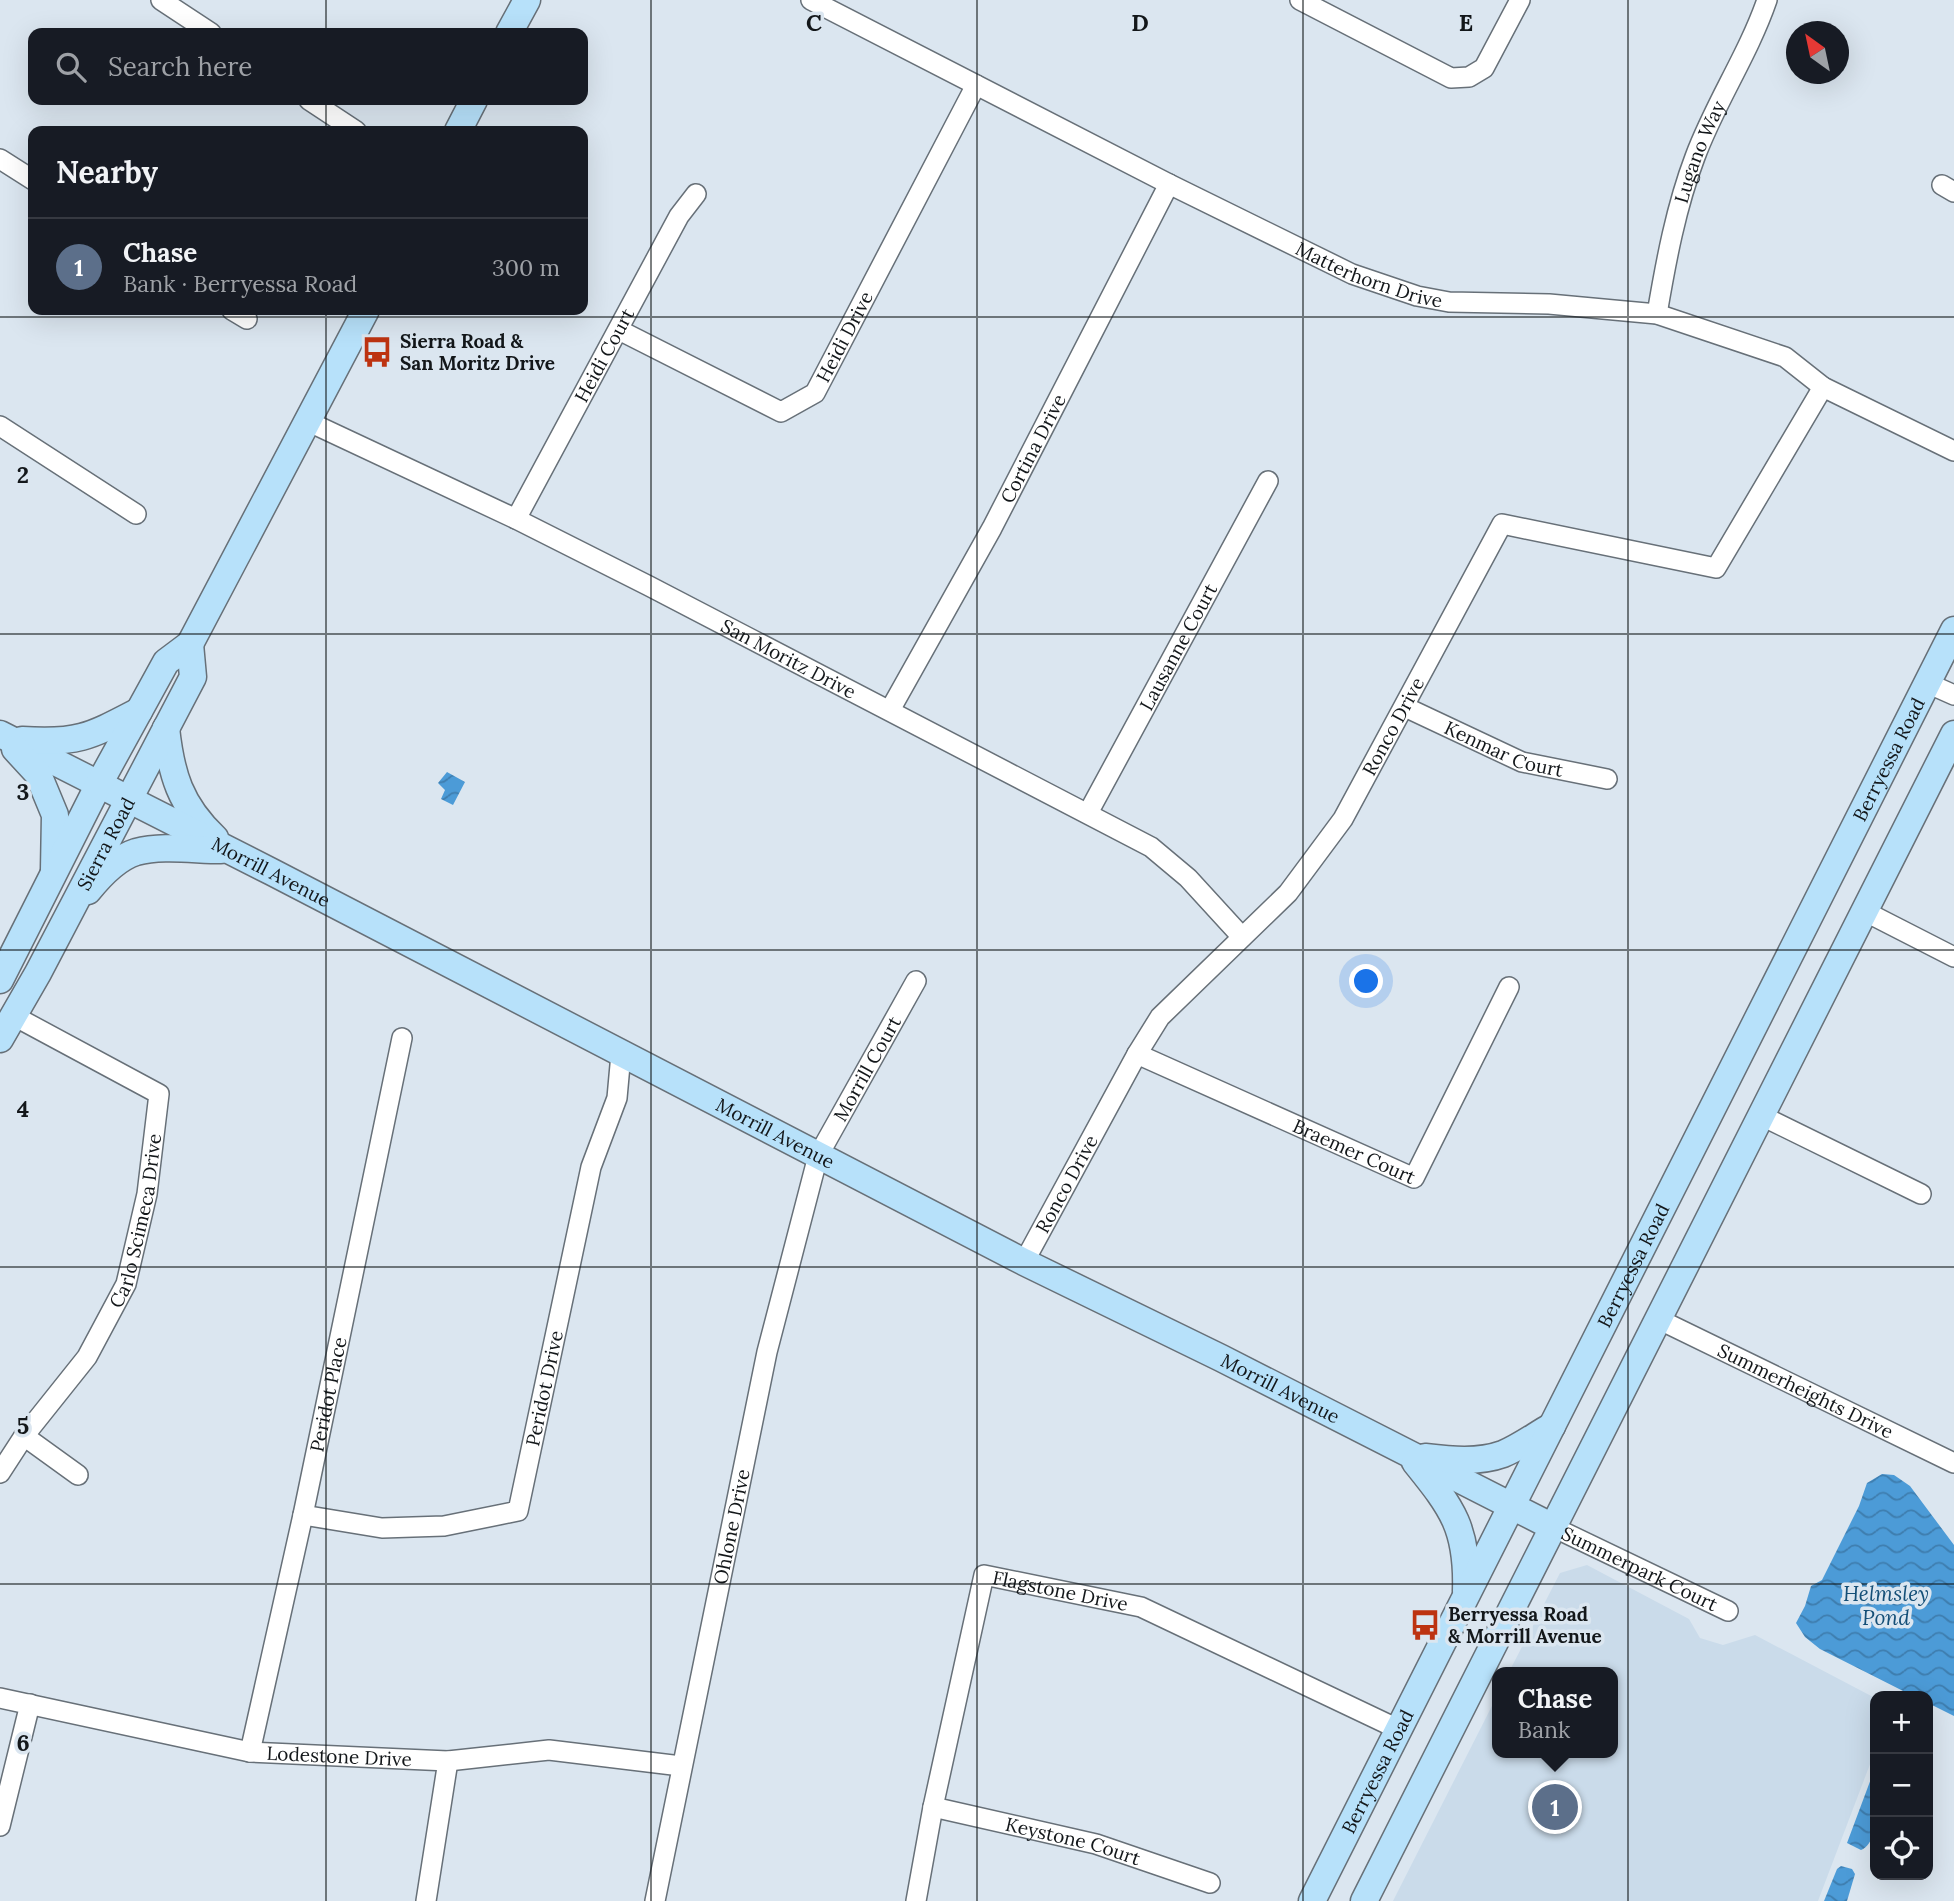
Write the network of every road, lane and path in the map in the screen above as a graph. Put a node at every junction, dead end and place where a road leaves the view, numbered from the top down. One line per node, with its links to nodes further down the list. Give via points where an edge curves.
1 (162, 0): 7 (street)
2 (527, 0): 8 (street)
3 (811, 0): 9 (street, Matterhorn Drive)
4 (1300, 0): 5 (street, via 1451,78 1469,77 1484,68)
5 (1520, 0)
6 (1767, 0): 18 (street, Lugano Way, via 1695,156 1674,223)
7 (204, 28)
8 (512, 28)
9 (976, 85): 16 (street, Matterhorn Drive); 20 (street, Heidi Drive, via 815,393 781,412)
10 (317, 105): 12 (street)
11 (471, 105): 13 (street)
12 (348, 126)
13 (461, 126)
14 (0, 159): 15 (street)
15 (28, 177)
16 (1169, 184): 18 (street, Matterhorn Drive, via 1352,275 1417,296 1449,302 1549,304); 33 (street, Cortina Drive, via 992,528)
17 (696, 194): 20 (street, Heidi Court, via 679,216)
18 (1657, 314): 21 (street, Matterhorn Drive, via 1785,357)
19 (363, 315): 22 (street, Sierra Road)
20 (619, 330): 27 (street, Heidi Court)
21 (1823, 387): 24 (street, Matterhorn Drive); 32 (street, Ronco Drive, via 1716,568 1502,524)
22 (307, 421): 27 (street, San Moritz Drive); 29 (street, Sierra Road)
23 (0, 426): 26 (street)
24 (1954, 451)
25 (1268, 481): 41 (street, Lausanne Court)
26 (136, 514)
27 (516, 519): 33 (street, San Moritz Drive)
28 (1954, 630): 30 (street, Berryessa Road)
29 (190, 644): 34 (street, Sierra Road, via 166,662); 35 (street, Sierra Road, via 193,677)
30 (1927, 683): 31 (street); 61 (street, Berryessa Road)
31 (1954, 695)
32 (1405, 707): 38 (street, Kenmar Court, via 1522,762); 46 (street, Ronco Drive, via 1343,819 1288,893)
33 (890, 710): 41 (street, San Moritz Drive)
34 (139, 711): 37 (street, via 73,741); 39 (street, Sierra Road)
35 (166, 728): 40 (street, Sierra Road); 42 (street, via 174,778 182,794 203,826)
36 (1954, 734): 44 (street)
37 (4, 736): 39 (street, Morrill Avenue); 43 (street, via 38,774 55,815)
38 (1607, 779)
39 (99, 784): 40 (street, Morrill Avenue); 43 (street, Sierra Road)
40 (127, 799): 42 (street, Morrill Avenue); 45 (street, Sierra Road)
41 (1088, 813): 46 (street, San Moritz Drive, via 1151,847 1188,878)
42 (229, 851): 45 (street, via 135,852 104,873); 54 (street, Morrill Avenue)
43 (54, 876): 48 (street, Sierra Road)
44 (1864, 911): 47 (street); 56 (street)
45 (68, 915): 51 (street, Sierra Road)
46 (1242, 937): 55 (street, Ronco Drive, via 1160,1017)
47 (1954, 957)
48 (0, 980)
49 (916, 981): 57 (street, Morrill Court)
50 (1509, 987): 55 (street, Braemer Court, via 1415,1178)
51 (14, 1016): 53 (street, Sierra Road); 62 (street, Carlo Scimeca Drive, via 159,1094 147,1194 126,1283 87,1357)
52 (402, 1038): 68 (street, Peridot Place)
53 (0, 1039)
54 (621, 1054): 57 (street, Morrill Avenue); 68 (street, Peridot Drive, via 617,1098 591,1167 518,1511 444,1526 382,1528)
55 (1137, 1054): 59 (street, Ronco Drive)
56 (1760, 1115): 58 (street); 60 (street)
57 (818, 1156): 59 (street, Morrill Avenue); 77 (street, Ohlone Drive, via 767,1352)
58 (1921, 1194)
59 (1024, 1262): 63 (street, Morrill Avenue)
60 (1658, 1319): 64 (street, Summerheights Drive); 69 (street)
61 (1552, 1426): 63 (street, via 1502,1454 1482,1459); 67 (street, Berryessa Road)
62 (24, 1436): 65 (street, Carlo Scimeca Drive); 66 (street)
63 (1409, 1455): 67 (street, Morrill Avenue); 70 (street, via 1441,1495 1461,1531)
64 (1954, 1463)
65 (0, 1473)
66 (78, 1475)
67 (1512, 1506): 69 (street, Morrill Avenue); 70 (street, Berryessa Road)
68 (303, 1515): 75 (street, Peridot Place)
69 (1553, 1527): 71 (street, Summerpark Court); 87 (street)
70 (1466, 1599): 74 (street, Berryessa Road)
71 (1728, 1611)
72 (0, 1698): 73 (street, Lodestone Drive)
73 (30, 1704): 75 (street, Lodestone Drive); 80 (street)
74 (1401, 1730): 78 (street, Berryessa Road); 79 (street, Flagstone Drive, via 1141,1606 984,1576)
75 (250, 1752): 76 (street, Lodestone Drive)
76 (448, 1761): 77 (street, Lodestone Drive, via 549,1750); 82 (street)
77 (681, 1766): 83 (street, Ohlone Drive)
78 (1374, 1782): 85 (street, Berryessa Road); 86 (street, via 1365,1829)
79 (933, 1807): 81 (street, Keystone Court, via 1096,1844); 84 (street, Flagstone Drive)
80 (0, 1826)
81 (1210, 1884)
82 (426, 1901)
83 (655, 1901)
84 (916, 1901)
85 (1312, 1901)
86 (1334, 1901)
87 (1364, 1901)

